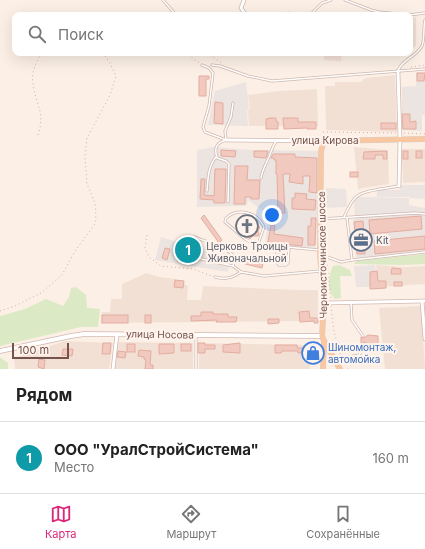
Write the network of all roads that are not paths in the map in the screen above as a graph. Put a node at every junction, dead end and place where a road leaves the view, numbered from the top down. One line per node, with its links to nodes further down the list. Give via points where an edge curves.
1 (163, 0): 5 (lane)
2 (244, 0): 6 (street, via 241,8)
3 (331, 0): 7 (lane, via 322,3)
4 (345, 0): 8 (lane)
5 (173, 12)
6 (244, 12)
7 (313, 12)
8 (379, 12)
9 (425, 13): 10 (lane)
10 (413, 14)
11 (425, 20): 12 (lane, via 424,38)
12 (413, 54)
13 (411, 56): 17 (lane)
14 (202, 65): 21 (lane, via 209,68 212,73 209,106 202,129 207,134)
15 (212, 65): 17 (lane, via 272,82)
16 (425, 69): 17 (lane)
17 (398, 70): 19 (street)
18 (233, 103): 21 (lane, via 231,117 224,133)
19 (400, 139): 20 (main road, улица Кирова); 23 (main road, улица Кирова); 26 (street)
20 (425, 139)
21 (226, 140): 22 (street, улица Кирова); 24 (lane, via 217,144)
22 (277, 140): 23 (street, улица Кирова); 25 (lane)
23 (324, 141): 32 (main road, Черноисточинское шоссе, via 321,151)
24 (216, 157): 27 (lane, via 208,171); 28 (lane, via 229,164)
25 (261, 178)
26 (400, 186): 30 (lane, via 373,190 357,196)
27 (207, 191)
28 (228, 202)
29 (425, 214): 31 (lane)
30 (344, 217): 31 (lane); 32 (lane)
31 (347, 217): 40 (lane)
32 (322, 219): 37 (main road, Черноисточинское шоссе)
33 (194, 237): 41 (lane, via 231,254 235,257)
34 (258, 244): 34 (lane, via 245,239 225,222 226,218 240,212 248,212 261,222 264,227); 35 (lane)
35 (278, 247): 36 (lane); 36 (lane, via 276,261 279,265 288,263)
36 (289, 248): 37 (lane)
37 (320, 252): 40 (lane, via 342,262); 42 (main road, Черноисточинское шоссе)
38 (425, 252): 40 (lane)
39 (179, 254): 41 (lane)
40 (352, 260)
41 (233, 266): 43 (lane)
42 (323, 270): 43 (lane, via 264,276); 47 (main road, Черноисточинское шоссе)
43 (241, 272): 44 (lane, via 230,278)
44 (215, 277)
45 (424, 301): 46 (street); 52 (street)
46 (351, 302): 47 (street); 50 (lane, via 352,320)
47 (324, 303): 51 (main road, Черноисточинское шоссе)
48 (117, 334): 49 (street, улица Носова); 54 (street, улица Носова, via 71,336); 56 (street)
49 (196, 335): 51 (street, улица Носова); 57 (lane)
50 (363, 336)
51 (323, 338): 55 (main road); 58 (main road, Черноисточинское шоссе)
52 (425, 339)
53 (364, 344): 55 (lane, via 359,355)
54 (0, 351)
55 (336, 362): 59 (main road)
56 (112, 369)
57 (196, 369)
58 (323, 369)
59 (340, 369)

